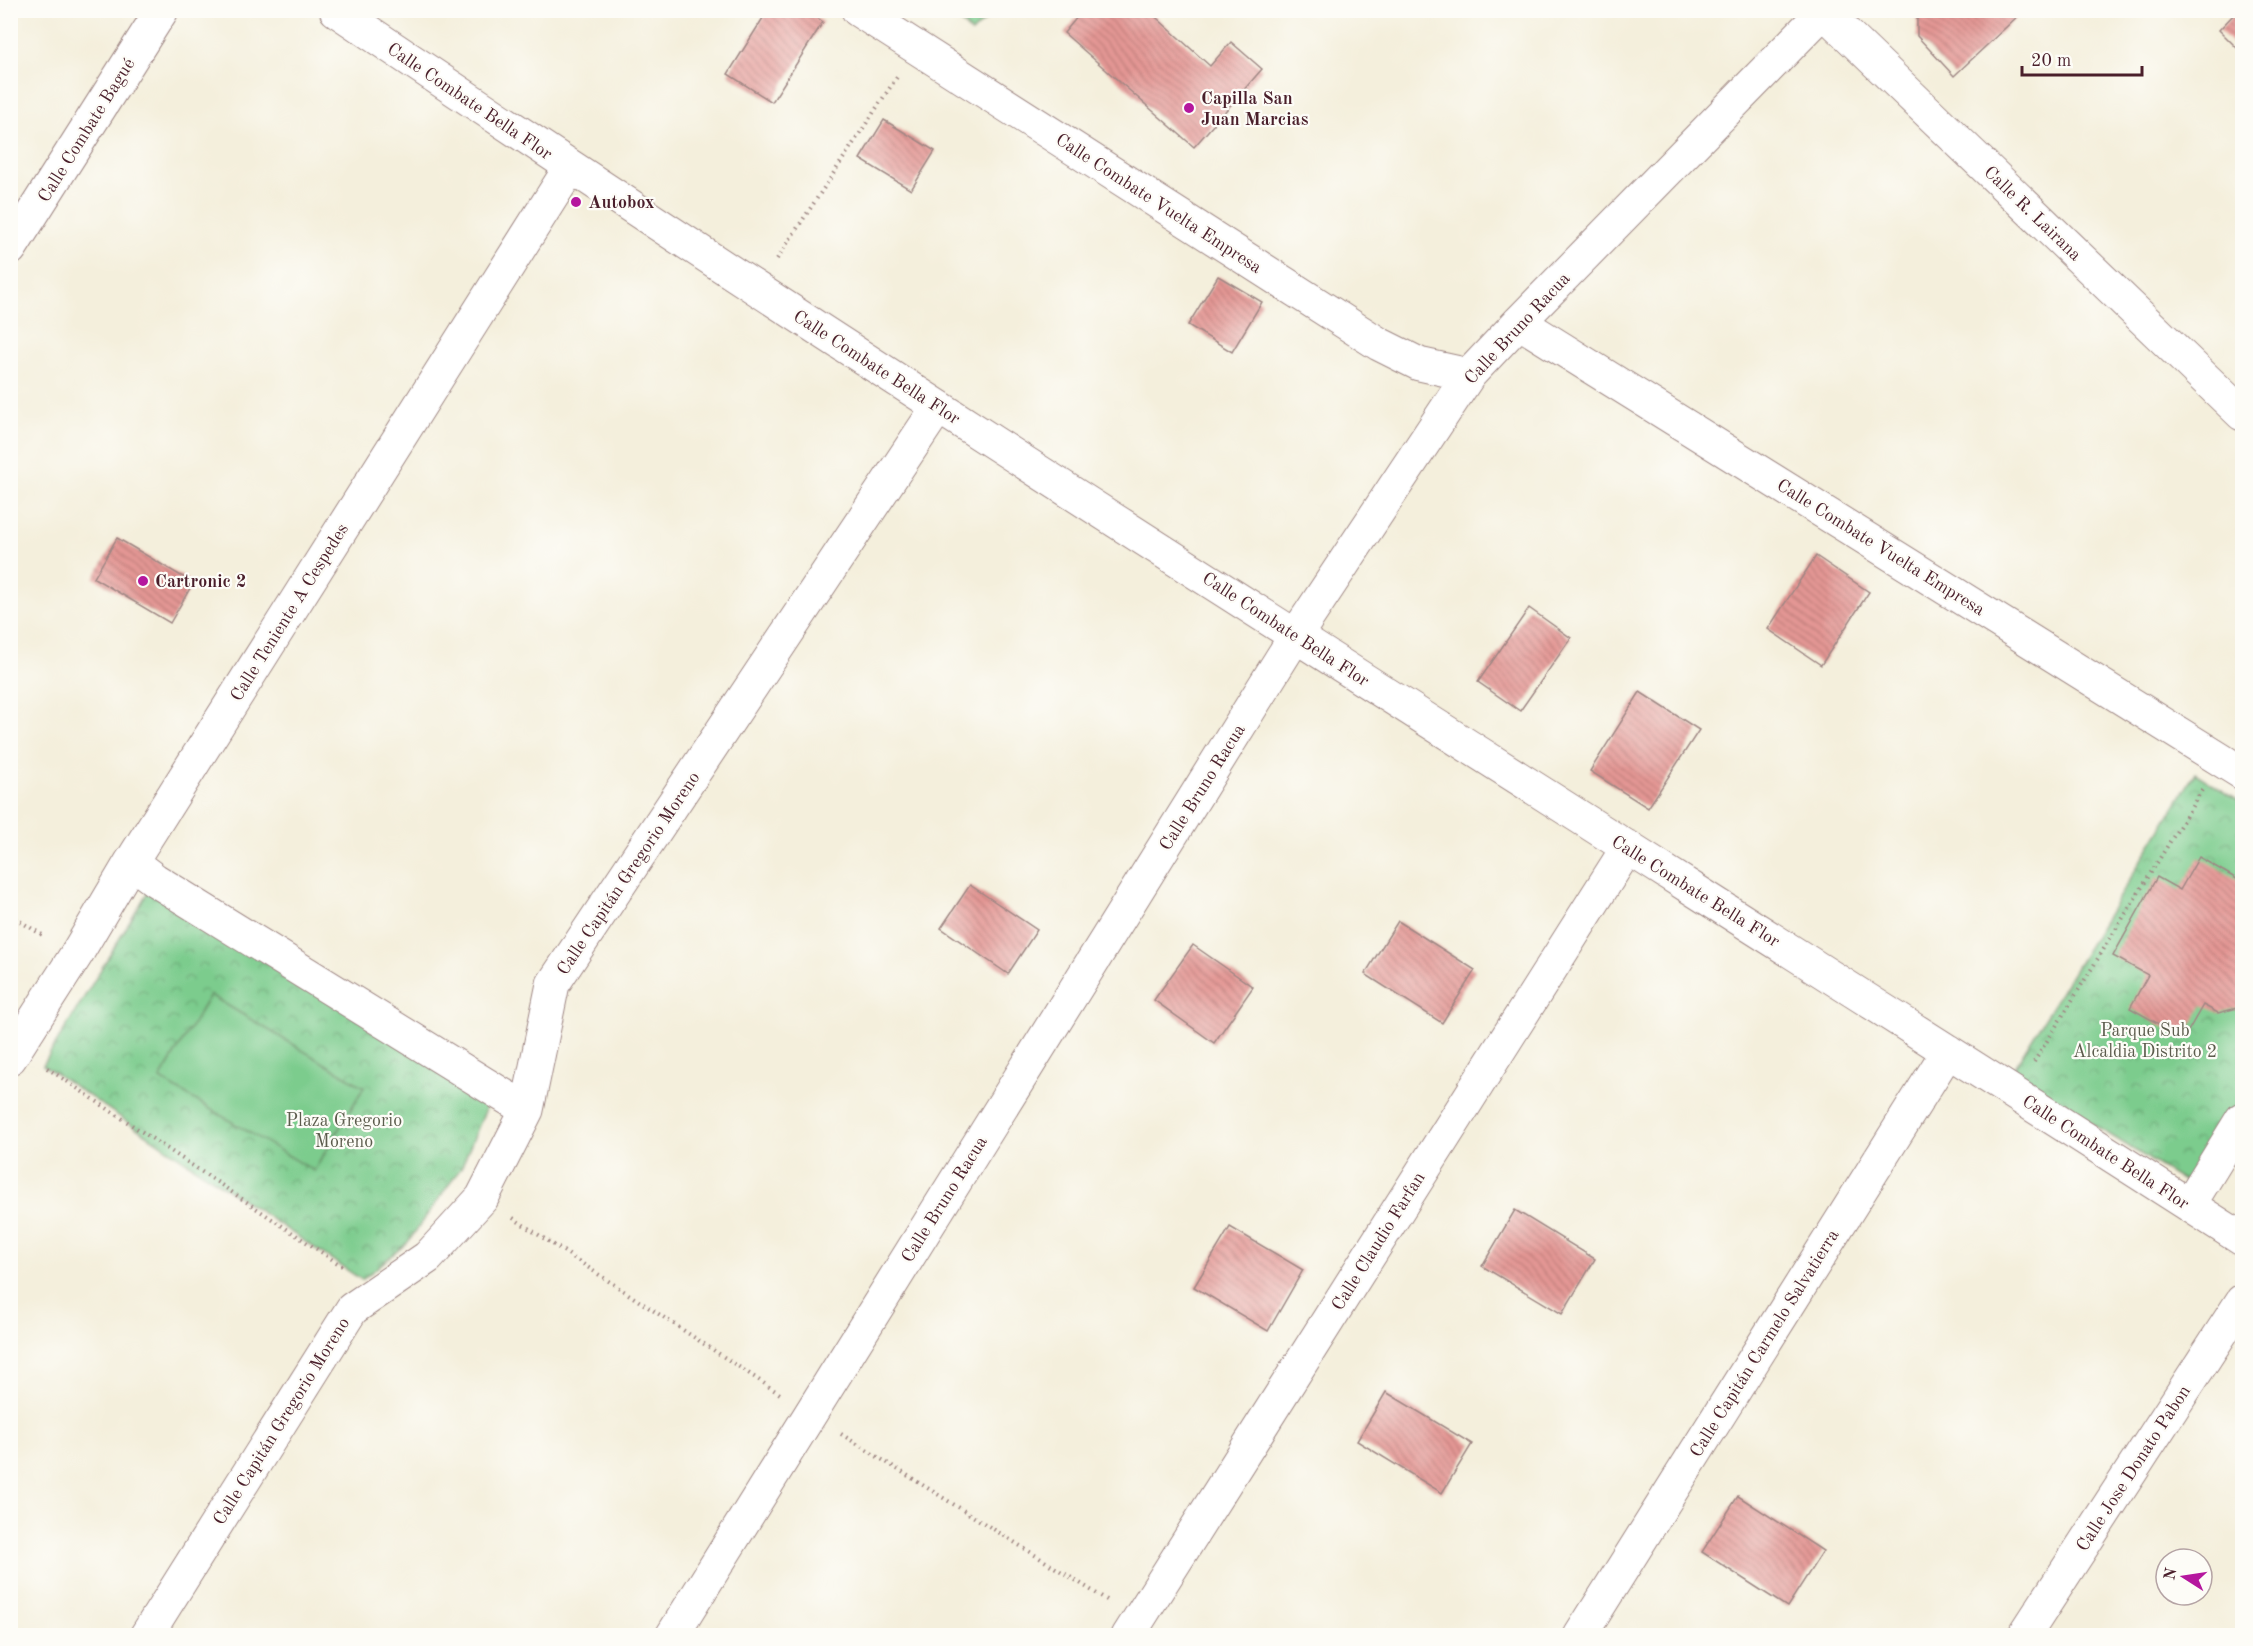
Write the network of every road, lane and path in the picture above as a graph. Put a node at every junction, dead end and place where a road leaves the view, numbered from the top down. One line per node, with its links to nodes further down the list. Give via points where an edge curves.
1 (162, 10): 7 (street, Calle Combate Bagué)
2 (336, 10): 6 (street, Calle Combate Bella Flor)
3 (858, 10): 5 (street, Calle Combate Vuelta Empresa)
4 (1824, 11): 9 (street, Calle Bruno Racua); 12 (street, Calle R. Lairana)
5 (917, 47): 8 (path); 10 (street, Calle Combate Vuelta Empresa, via 1379,344 1419,364)
6 (570, 168): 8 (street, Calle Combate Bella Flor); 16 (street, Calle Teniente A Cespedes)
7 (10, 249)
8 (757, 290): 11 (street, Calle Combate Bella Flor)
9 (1519, 322): 10 (street, Calle Bruno Racua); 14 (street, Calle Combate Vuelta Empresa)
10 (1469, 375): 13 (street, Calle Bruno Racua)
11 (938, 407): 13 (street, Calle Combate Bella Flor); 20 (street, Calle Capitán Gregorio Moreno, via 554,984)
12 (2242, 414)
13 (1296, 635): 15 (street, Calle Combate Bella Flor); 27 (street, Calle Bruno Racua)
14 (2232, 766): 19 (path)
15 (1628, 847): 17 (street, Calle Combate Bella Flor); 28 (street, Calle Claudio Farfan)
16 (131, 862): 18 (street, Calle Teniente A Cespedes); 20 (street)
17 (1948, 1051): 19 (street, Calle Combate Bella Flor); 29 (street, Calle Capitán Carmelo Salvatierra)
18 (14, 1053): 24 (path)
19 (2015, 1094): 22 (street, Calle Combate Bella Flor)
20 (527, 1110): 24 (street, Calle Capitán Gregorio Moreno, via 482,1198 428,1257)
21 (2242, 1119): 22 (street)
22 (2189, 1205): 23 (street, Calle Combate Bella Flor)
23 (2242, 1239)
24 (379, 1290): 26 (street, Calle Capitán Gregorio Moreno, via 352,1309)
25 (2242, 1301): 30 (street, Calle Jose Donato Pabon)
26 (146, 1635)
27 (672, 1635)
28 (1128, 1635)
29 (1580, 1635)
30 (2024, 1635)

